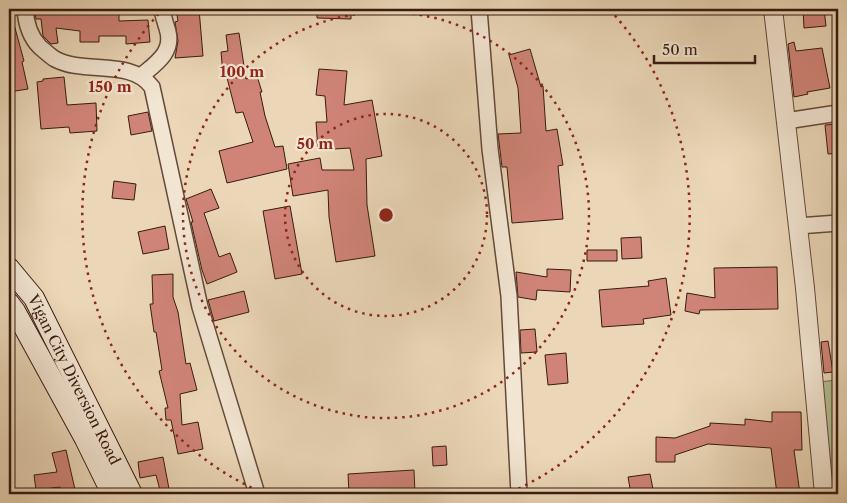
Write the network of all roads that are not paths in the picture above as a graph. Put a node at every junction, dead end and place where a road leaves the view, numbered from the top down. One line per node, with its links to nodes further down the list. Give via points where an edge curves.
1 (25, 9): 5 (street, via 32,36 56,60)
2 (162, 9): 5 (street, via 169,46 166,54)
3 (479, 9): 15 (street, via 490,150 509,296)
4 (773, 9): 7 (street)
5 (141, 76): 14 (street, via 152,87 155,96 200,307)
6 (838, 113): 7 (street)
7 (786, 121): 9 (street)
8 (838, 223): 9 (street)
9 (798, 226): 16 (street)
10 (9, 268): 13 (main road, Vigan City Diversion Road, via 34,298)
11 (9, 303): 12 (main road, Vigan City Diversion Road)
12 (112, 494)
13 (132, 494)
14 (257, 494)
15 (519, 494)
16 (824, 494)

